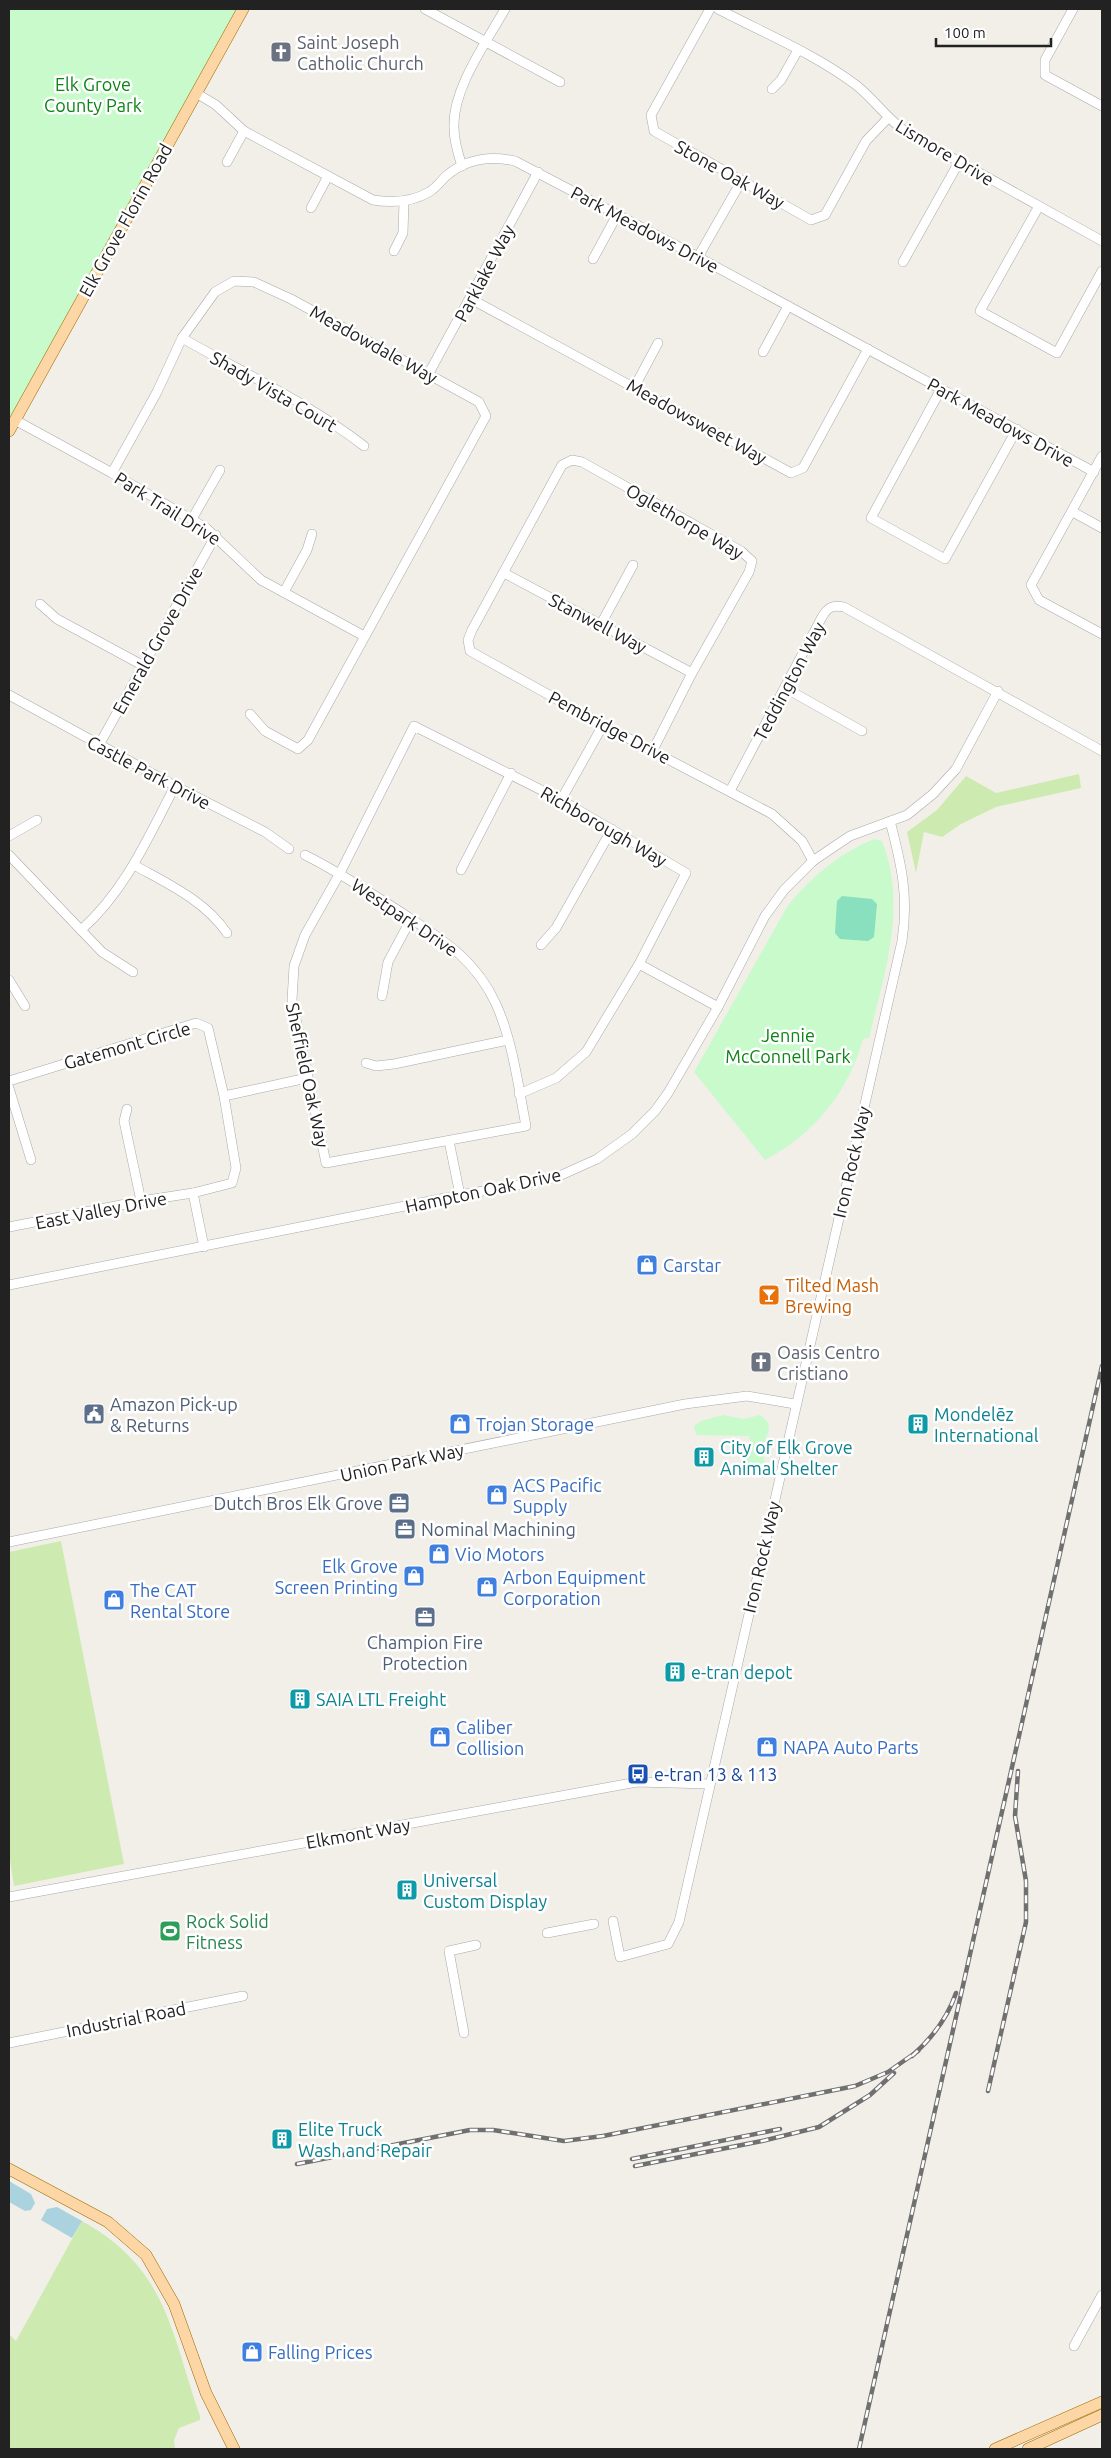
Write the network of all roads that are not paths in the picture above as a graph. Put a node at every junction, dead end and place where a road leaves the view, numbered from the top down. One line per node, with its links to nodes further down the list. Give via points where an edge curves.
1 (243, 9): 11 (main road, Elk Grove Florin Road)
2 (425, 9): 7 (street)
3 (505, 9): 7 (street)
4 (710, 9): 20 (street, Stone Oak Way, via 651,115 654,131)
5 (718, 9): 8 (street, Lismore Drive)
6 (1073, 9): 12 (street, via 1045,60 1045,75)
7 (486, 42): 9 (street); 17 (street, via 465,81 455,112 455,144)
8 (798, 50): 10 (street); 13 (street, Lismore Drive, via 856,85)
9 (560, 82)
10 (772, 89)
11 (196, 93): 14 (street, Park Meadows Drive, via 216,105); 40 (main road, Elk Grove Florin Road)
12 (1102, 106)
13 (888, 118): 16 (street, Lismore Drive); 20 (street, Stone Oak Way, via 866,141 825,215 811,220)
14 (244, 132): 15 (street); 19 (street, Park Meadows Drive)
15 (227, 162)
16 (959, 162): 22 (street, Lismore Drive); 29 (street)
17 (462, 166): 18 (street, Park Meadows Drive, via 481,158 506,158); 21 (street, Park Meadows Drive, via 428,192)
18 (538, 172): 24 (street, Park Meadows Drive); 31 (street, Parklake Way)
19 (328, 176): 21 (street, Park Meadows Drive, via 373,200); 23 (street)
20 (742, 180): 27 (street)
21 (404, 201): 26 (street, via 402,233)
22 (1039, 206): 25 (street, Lismore Drive); 30 (street, via 980,310 1057,353)
23 (310, 208)
24 (618, 215): 27 (street, Park Meadows Drive); 28 (street)
25 (1102, 241)
26 (394, 251)
27 (698, 257): 32 (street, Park Meadows Drive)
28 (593, 259)
29 (903, 262)
30 (1102, 271)
31 (471, 299): 37 (street, Parklake Way); 38 (street, Meadowsweet Way)
32 (788, 306): 35 (street, Park Meadows Drive); 36 (street)
33 (182, 338): 37 (street, Meadowdale Way, via 216,292 234,281 246,280 291,299); 43 (street, Shady Vista Court, via 290,398); 47 (street, Meadowdale Way)
34 (658, 343): 38 (street)
35 (868, 349): 38 (street, Meadowsweet Way, via 803,468 791,473); 39 (street, Park Meadows Drive)
36 (763, 352)
37 (429, 374): 59 (street, Meadowdale Way, via 479,402 486,416)
38 (635, 386)
39 (941, 389): 41 (street, Park Meadows Drive); 41 (street, via 871,518 945,559)
40 (15, 420): 42 (main road, Elk Grove Florin Road); 47 (street, Park Trail Drive)
41 (1017, 429): 46 (street, Park Meadows Drive)
42 (9, 431)
43 (364, 446)
44 (1102, 456): 46 (street)
45 (220, 470): 49 (street)
46 (1094, 472): 48 (street)
47 (112, 473): 49 (street, Park Trail Drive)
48 (1073, 512): 50 (street); 58 (street, via 1032,585 1039,600)
49 (192, 519): 52 (street, Park Trail Drive)
50 (1102, 528)
51 (312, 534): 55 (street)
52 (216, 535): 55 (street, Park Trail Drive, via 254,575); 60 (street, Emerald Grove Drive)
53 (633, 565): 57 (street)
54 (504, 573): 57 (street, Stanwell Way); 61 (street, Oglethorpe Way, via 562,465 572,460 582,462 741,551 752,561 749,572); 66 (street, Pembridge Drive, via 469,635 470,651)
55 (284, 592): 59 (street, Park Trail Drive)
56 (40, 604): 60 (street, via 57,619)
57 (601, 624): 61 (street, Stanwell Way)
58 (1102, 634)
59 (364, 636): 65 (street, via 308,740 298,749 266,731)
60 (142, 665): 68 (street, Emerald Grove Drive)
61 (692, 673): 69 (street, Oglethorpe Way)
62 (785, 688): 63 (street, Teddington Way, via 822,617 835,605); 67 (street); 73 (street, Teddington Way)
63 (998, 691): 70 (street); 76 (street, Hampton Oak Drive, via 946,783 914,810)
64 (9, 695): 68 (street, Castle Park Drive)
65 (250, 714)
66 (603, 725): 69 (street, Pembridge Drive); 74 (street)
67 (862, 731)
68 (99, 745): 72 (street, Castle Park Drive)
69 (653, 750): 73 (street, Pembridge Drive)
70 (1102, 751)
71 (511, 773): 74 (street, Richborough Way); 84 (street); 85 (street, Richborough Way, via 414,726)
72 (175, 786): 79 (street, Castle Park Drive, via 264,832); 83 (street)
73 (730, 791): 82 (street, Pembridge Drive, via 782,822 802,841)
74 (561, 800): 77 (street, Richborough Way)
75 (37, 820): 78 (street)
76 (890, 821): 82 (street, Hampton Oak Drive, via 850,836); 112 (street, Iron Rock Way, via 904,880 902,941)
77 (612, 829): 89 (street, via 556,928); 90 (street, Richborough Way, via 686,873)
78 (9, 836)
79 (289, 849)
80 (9, 855): 87 (street)
81 (305, 855): 85 (street, Westpark Drive)
82 (813, 861): 95 (street, Hampton Oak Drive, via 784,890 768,912)
83 (134, 865): 87 (street, via 106,906); 88 (street, via 196,901)
84 (461, 870)
85 (340, 873): 86 (street, Westpark Drive); 98 (street, Sheffield Oak Way, via 305,935 291,978)
86 (411, 919): 93 (street, via 388,962); 96 (street, Westpark Drive, via 450,944 476,971 495,1003)
87 (81, 930): 91 (street, via 108,957)
88 (227, 933)
89 (540, 945)
90 (639, 964): 95 (street); 101 (street, Richborough Way, via 592,1044 579,1060 556,1078)
91 (132, 972)
92 (9, 980): 94 (street)
93 (382, 996)
94 (25, 1006)
95 (718, 1007): 107 (street, Hampton Oak Drive, via 668,1093 640,1127 616,1148 557,1177)
96 (508, 1040): 97 (street, via 394,1064 376,1066); 101 (street, Westpark Drive)
97 (366, 1063)
98 (307, 1078): 102 (street); 104 (street, Sheffield Oak Way, via 326,1163)
99 (9, 1081): 102 (street, Gatemont Circle, via 196,1023 208,1028)
100 (9, 1088): 105 (street)
101 (520, 1094): 104 (street, Westpark Drive, via 526,1126)
102 (224, 1096): 106 (street, East Valley Drive, via 236,1168 232,1183)
103 (127, 1109): 108 (street, via 124,1121)
104 (449, 1141): 107 (street)
105 (31, 1160)
106 (192, 1193): 108 (street, East Valley Drive); 110 (street)
107 (460, 1195): 110 (street, Hampton Oak Drive)
108 (141, 1201): 109 (street, East Valley Drive)
109 (9, 1227)
110 (204, 1247): 111 (street, Hampton Oak Drive)
111 (9, 1285)
112 (796, 1404): 113 (street, Union Park Way, via 747,1396 685,1404); 114 (street, Iron Rock Way)
113 (9, 1542)
114 (709, 1784): 115 (street, Elkmont Way, via 637,1782); 116 (street, Iron Rock Way, via 679,1922 668,1944 620,1957)
115 (9, 1897)
116 (613, 1921)
117 (594, 1924): 118 (street)
118 (547, 1934)
119 (476, 1945): 121 (street, via 449,1951)
120 (243, 1996): 122 (street, Industrial Road)
121 (464, 2033)
122 (9, 2043)
123 (9, 2169): 128 (main road, via 108,2222 146,2255 174,2304 206,2393)
124 (1102, 2295): 125 (street)
125 (1074, 2346)
126 (1102, 2402): 129 (main road)
127 (1102, 2415): 130 (main road)
128 (234, 2449)
129 (995, 2449)
130 (1028, 2449)

